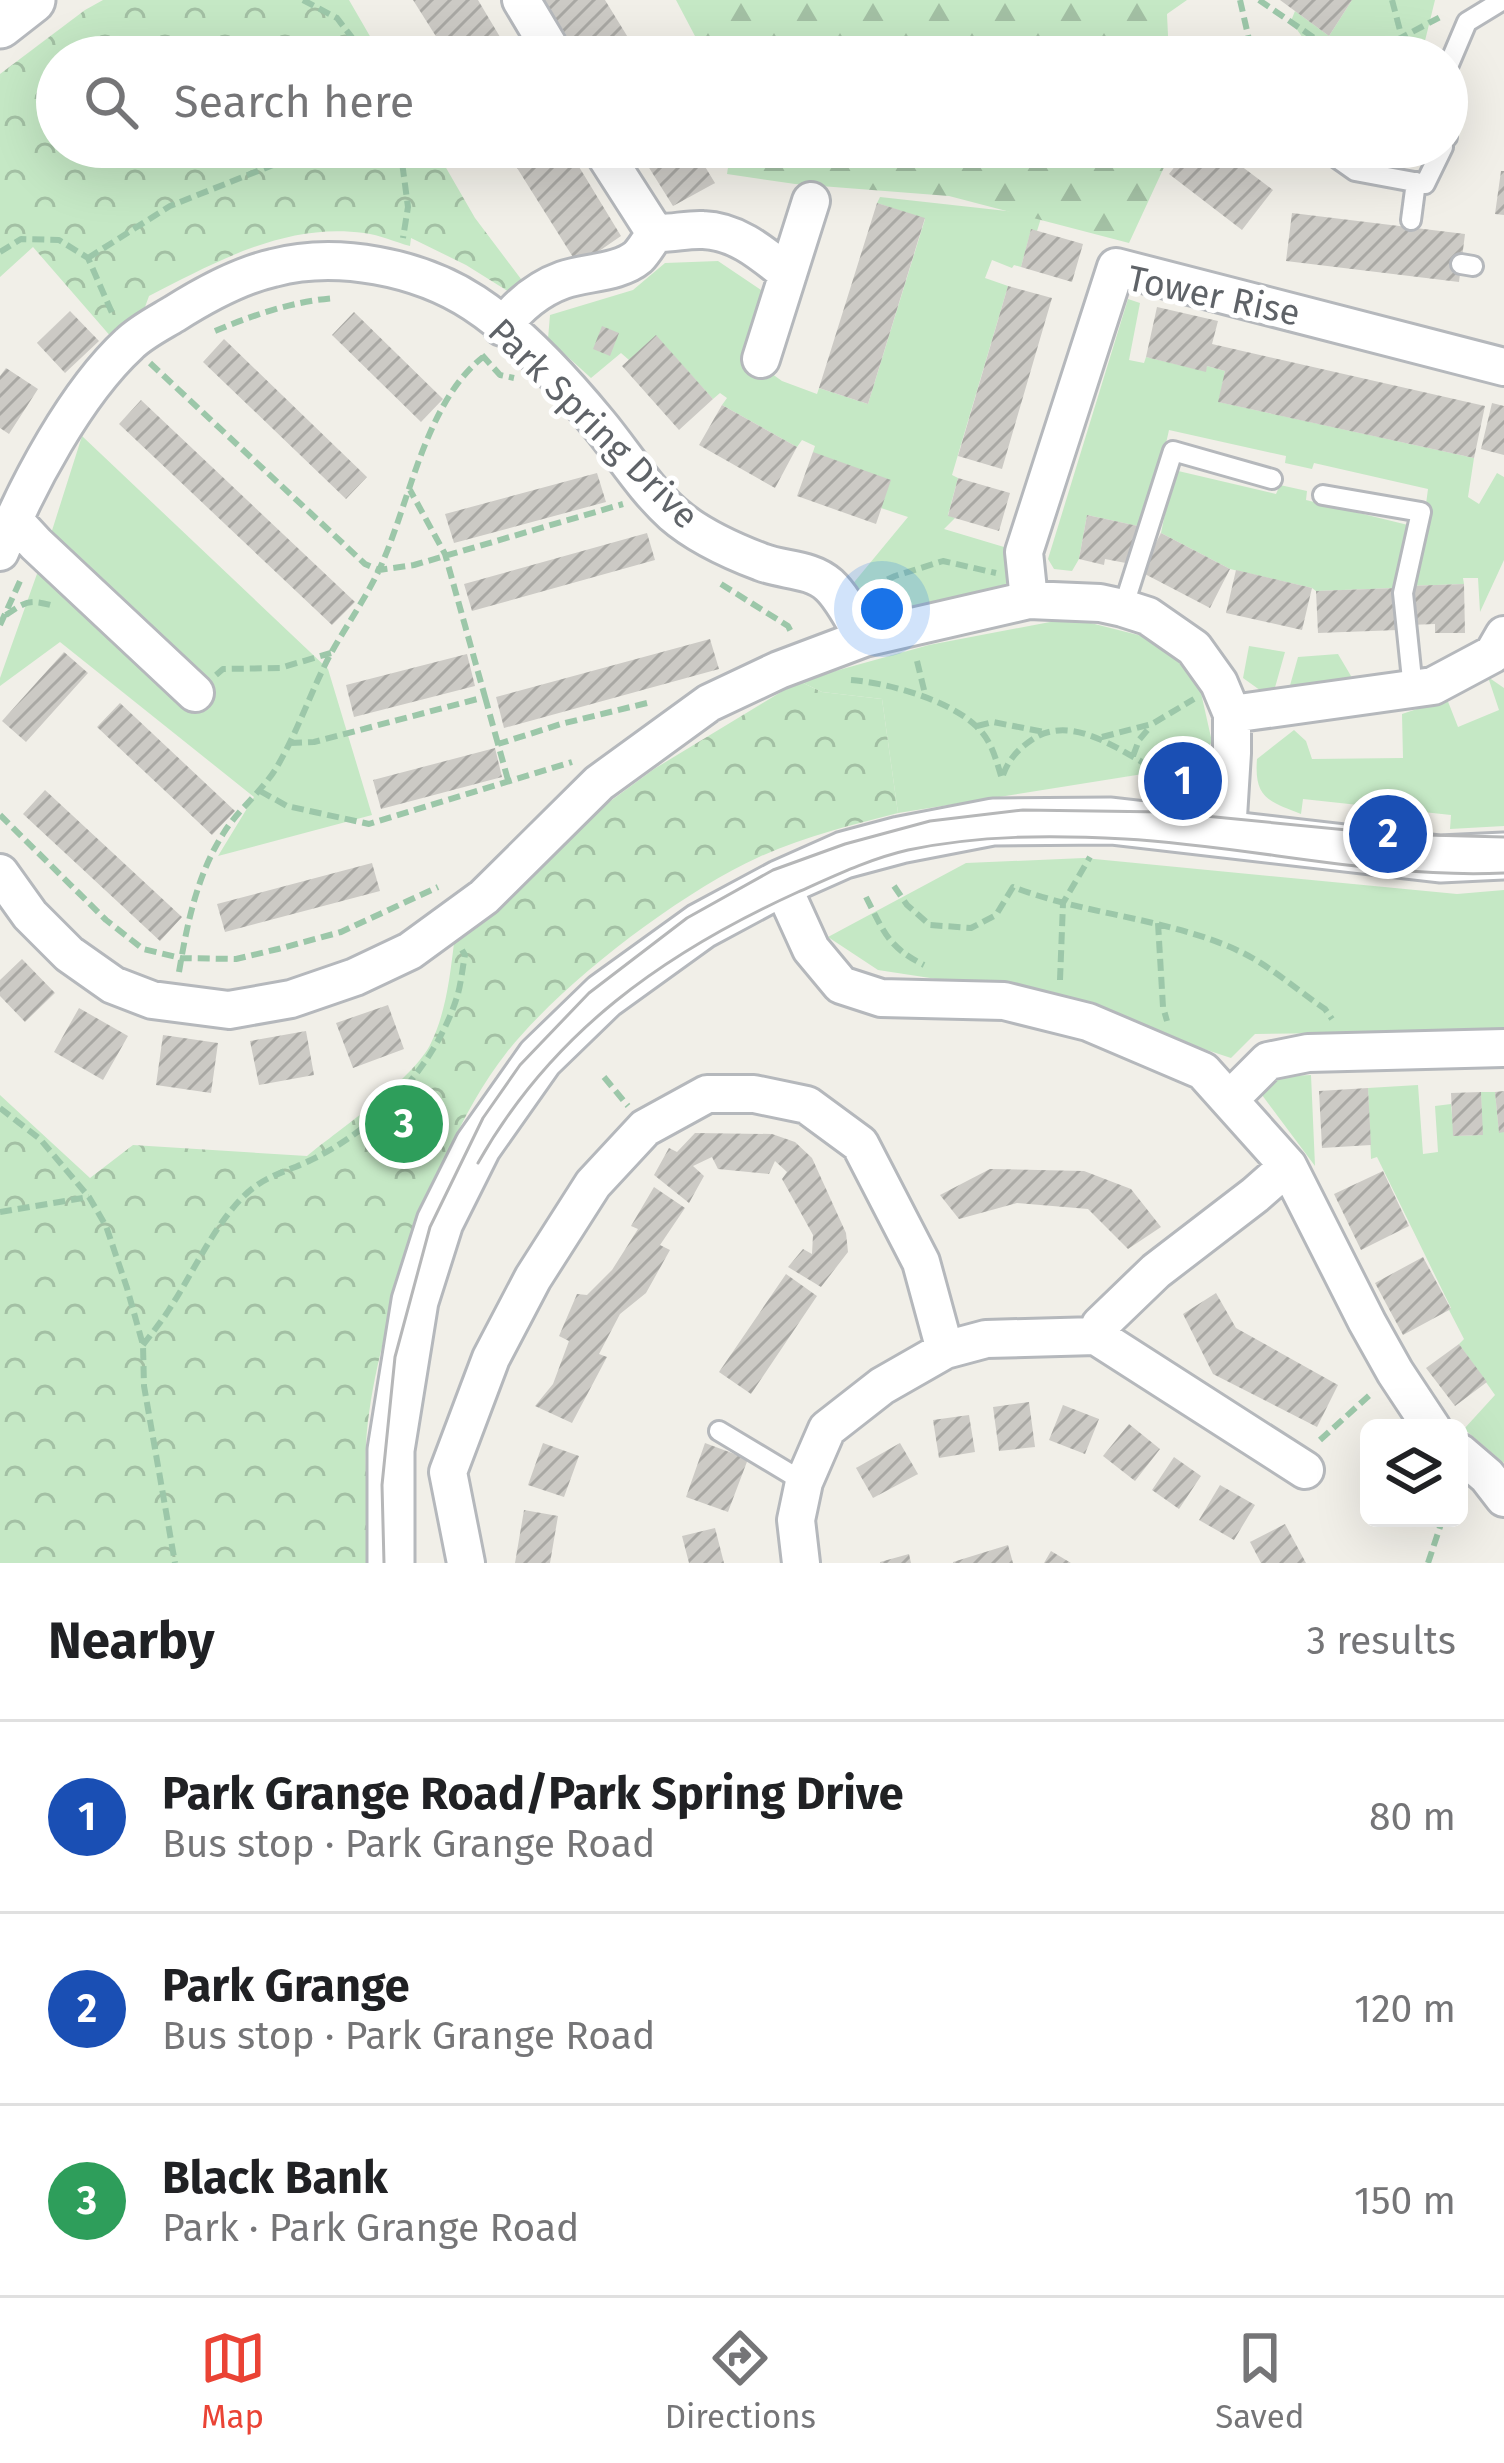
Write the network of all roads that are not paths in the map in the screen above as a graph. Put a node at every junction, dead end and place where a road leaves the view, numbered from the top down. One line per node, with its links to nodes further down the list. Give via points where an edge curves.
1 (32, 0): 4 (street)
2 (521, 0): 5 (street)
3 (1498, 3): 6 (lane, via 1467,22)
4 (0, 25)
5 (543, 36)
6 (1461, 36)
7 (613, 168): 13 (street)
8 (1350, 168): 10 (lane)
9 (1433, 168): 10 (lane, via 1426,184)
10 (1416, 182): 12 (lane)
11 (812, 202): 14 (street)
12 (1411, 220)
13 (655, 233): 14 (street, via 705,230 745,241); 15 (street, via 636,259 538,292)
14 (788, 274): 16 (street)
15 (487, 342): 20 (street, Park Spring Drive, via 475,304 397,272 312,262 226,285 190,303 142,355 86,393); 24 (street, Park Spring Drive, via 524,344 676,517 764,564 810,573 830,586)
16 (761, 359)
17 (1504, 367): 21 (street, Tower Rise, via 1116,266 1024,552)
18 (1272, 479): 22 (lane, via 1173,451)
19 (1323, 495): 25 (lane, via 1421,512 1403,593)
20 (16, 538): 26 (street)
21 (1028, 590): 22 (street); 24 (street)
22 (1124, 608): 27 (street, via 1194,649)
23 (1504, 635): 25 (street, via 1493,654)
24 (864, 638): 30 (street, via 795,648 599,783 484,897 410,951 291,999 229,1010 112,986 30,915)
25 (1413, 689): 27 (street)
26 (195, 693)
27 (1225, 698): 28 (street, via 1232,753)
28 (1227, 832): 29 (street, via 1440,859); 31 (street, via 1112,821 993,822 844,855)
29 (1504, 856)
30 (0, 873)
31 (781, 883): 33 (street, via 811,950 841,985 881,998 1004,1001 1088,1022 1203,1071); 43 (street, via 700,926 604,996 540,1058 478,1146 440,1222 415,1301 391,1450)
32 (1504, 1048): 33 (street, via 1308,1053 1268,1061)
33 (1229, 1100): 34 (street)
34 (1288, 1166): 35 (street, via 1156,1271); 37 (street)
35 (1096, 1336): 36 (street, via 986,1339); 39 (street)
36 (945, 1350): 41 (street, via 827,1429); 44 (street, via 921,1262 860,1144 807,1105 707,1094 645,1128 593,1184 490,1358 448,1472)
37 (1426, 1419)
38 (719, 1431): 41 (lane)
39 (1313, 1454)
40 (1468, 1460): 42 (street)
41 (804, 1482): 45 (street, via 796,1520)
42 (1504, 1496)
43 (391, 1563)
44 (466, 1563)
45 (801, 1563)

